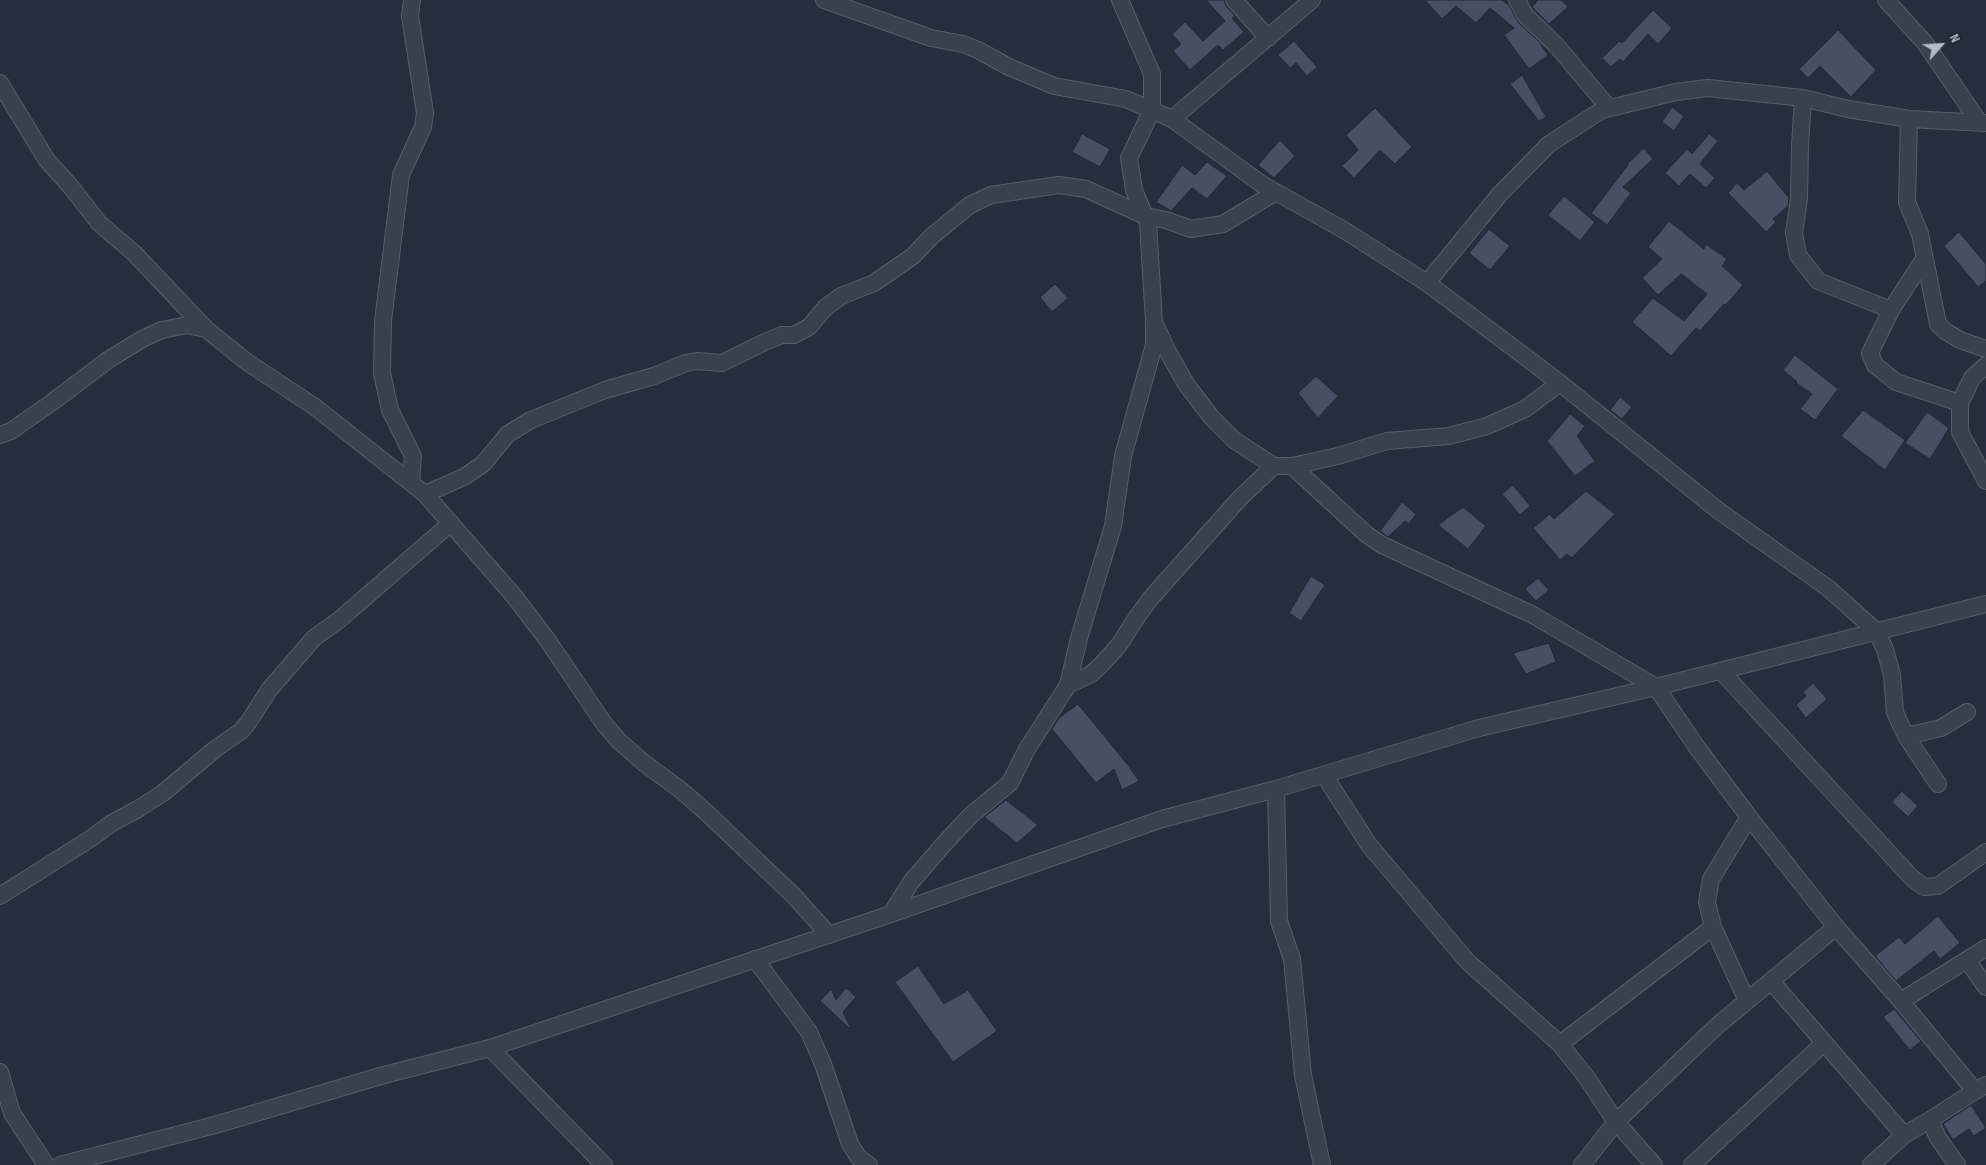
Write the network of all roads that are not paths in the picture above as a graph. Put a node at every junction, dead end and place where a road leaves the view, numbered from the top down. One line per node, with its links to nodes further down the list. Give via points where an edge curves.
1 (412, 0): 31 (street, via 410,16 425,112 423,127 401,176 382,329 382,373 390,410 414,456)
2 (824, 0): 12 (street, via 930,38 963,44 1054,86 1126,99)
3 (1120, 0): 12 (street, via 1152,74)
4 (1234, 0): 8 (street)
5 (1312, 0): 8 (street)
6 (1517, 0): 11 (street, via 1525,15 1556,45)
7 (1886, 0): 15 (street, via 1926,43)
8 (1268, 38): 13 (street)
9 (0, 83): 22 (street, via 46,159 99,223 134,253)
10 (1803, 98): 11 (street, via 1708,88); 14 (street); 20 (street, via 1799,199 1794,233 1798,255 1818,281)
11 (1608, 108): 19 (street, via 1549,144 1500,194)
12 (1152, 110): 13 (street); 17 (street, via 1128,158 1134,190)
13 (1172, 119): 16 (street)
14 (1909, 119): 15 (street); 18 (street, via 1907,202 1920,234)
15 (1983, 122)
16 (1276, 192): 17 (street, via 1223,224 1191,228); 19 (street, via 1344,230)
17 (1145, 216): 21 (street); 32 (street, via 1086,189 1059,185 991,195 970,206 932,236 913,256 874,282 841,296 824,308 809,327 794,335 765,342 722,362 686,363 538,416 508,434 483,464 464,477)
18 (1924, 259): 20 (street); 23 (street, via 1938,324 1960,340)
19 (1427, 283): 25 (street)
20 (1891, 310): 26 (street, via 1870,353 1875,365 1896,382)
21 (1154, 322): 28 (street, via 1186,384 1212,418 1234,440); 37 (street, via 1154,345 1123,456 1113,526)
22 (206, 329): 27 (street, via 187,325 144,338); 31 (street, via 247,362 315,407)
23 (1986, 349)
24 (1986, 365): 26 (street, via 1972,378)
25 (1560, 383): 29 (street, via 1525,409 1487,426 1449,436 1387,441); 35 (street, via 1719,511 1828,588)
26 (1960, 404): 30 (street, via 1960,432)
27 (0, 435)
28 (1274, 466): 29 (street); 37 (street, via 1240,498 1150,599 1101,665 1091,674)
29 (1292, 466): 38 (street, via 1382,545 1533,615)
30 (1986, 481)
31 (411, 482): 32 (street)
32 (425, 494): 33 (street)
33 (451, 523): 46 (street, via 314,638 269,690 241,731 163,792); 50 (street, via 514,596 618,742 707,813 794,896)
34 (1986, 604): 35 (street)
35 (1876, 631): 36 (street); 40 (street, via 1892,675 1895,712)
36 (1721, 671): 38 (street); 45 (street, via 1912,878 1924,887 1938,886)
37 (1068, 685): 47 (street, via 1027,749 1010,783 943,845 911,882)
38 (1656, 687): 41 (street, via 1479,728); 44 (street)
39 (1967, 712): 40 (street, via 1941,728)
40 (1906, 736): 42 (street)
41 (1324, 775): 43 (street); 59 (street, via 1370,846 1467,961)
42 (1938, 784)
43 (1276, 789): 47 (street, via 1162,819); 70 (street, via 1279,922 1292,959 1303,1075)
44 (1749, 817): 48 (street); 49 (street, via 1711,879 1708,902)
45 (1986, 852)
46 (0, 896)
47 (891, 914): 50 (street)
48 (1836, 926): 54 (street); 57 (street)
49 (1713, 927): 56 (street); 59 (street)
50 (829, 935): 52 (street)
51 (1986, 948): 53 (street)
52 (755, 959): 60 (street); 69 (street, via 809,1032 850,1144 859,1158)
53 (1967, 960): 55 (street); 57 (street)
54 (1771, 981): 56 (street); 58 (street)
55 (1986, 987)
56 (1747, 1001): 64 (street)
57 (1901, 1001): 62 (street)
58 (1824, 1042): 65 (street); 73 (street)
59 (1560, 1044): 64 (street)
60 (490, 1048): 67 (street); 68 (street)
61 (0, 1072): 66 (street, via 12,1114)
62 (1981, 1088): 63 (street)
63 (1930, 1120): 65 (street); 75 (street)
64 (1616, 1122): 71 (street); 72 (street)
65 (1904, 1135): 74 (street)
66 (46, 1165)
67 (60, 1165)
68 (604, 1165)
69 (869, 1165)
70 (1322, 1165)
71 (1582, 1165)
72 (1654, 1165)
73 (1692, 1165)
74 (1871, 1165)
75 (1957, 1165)

